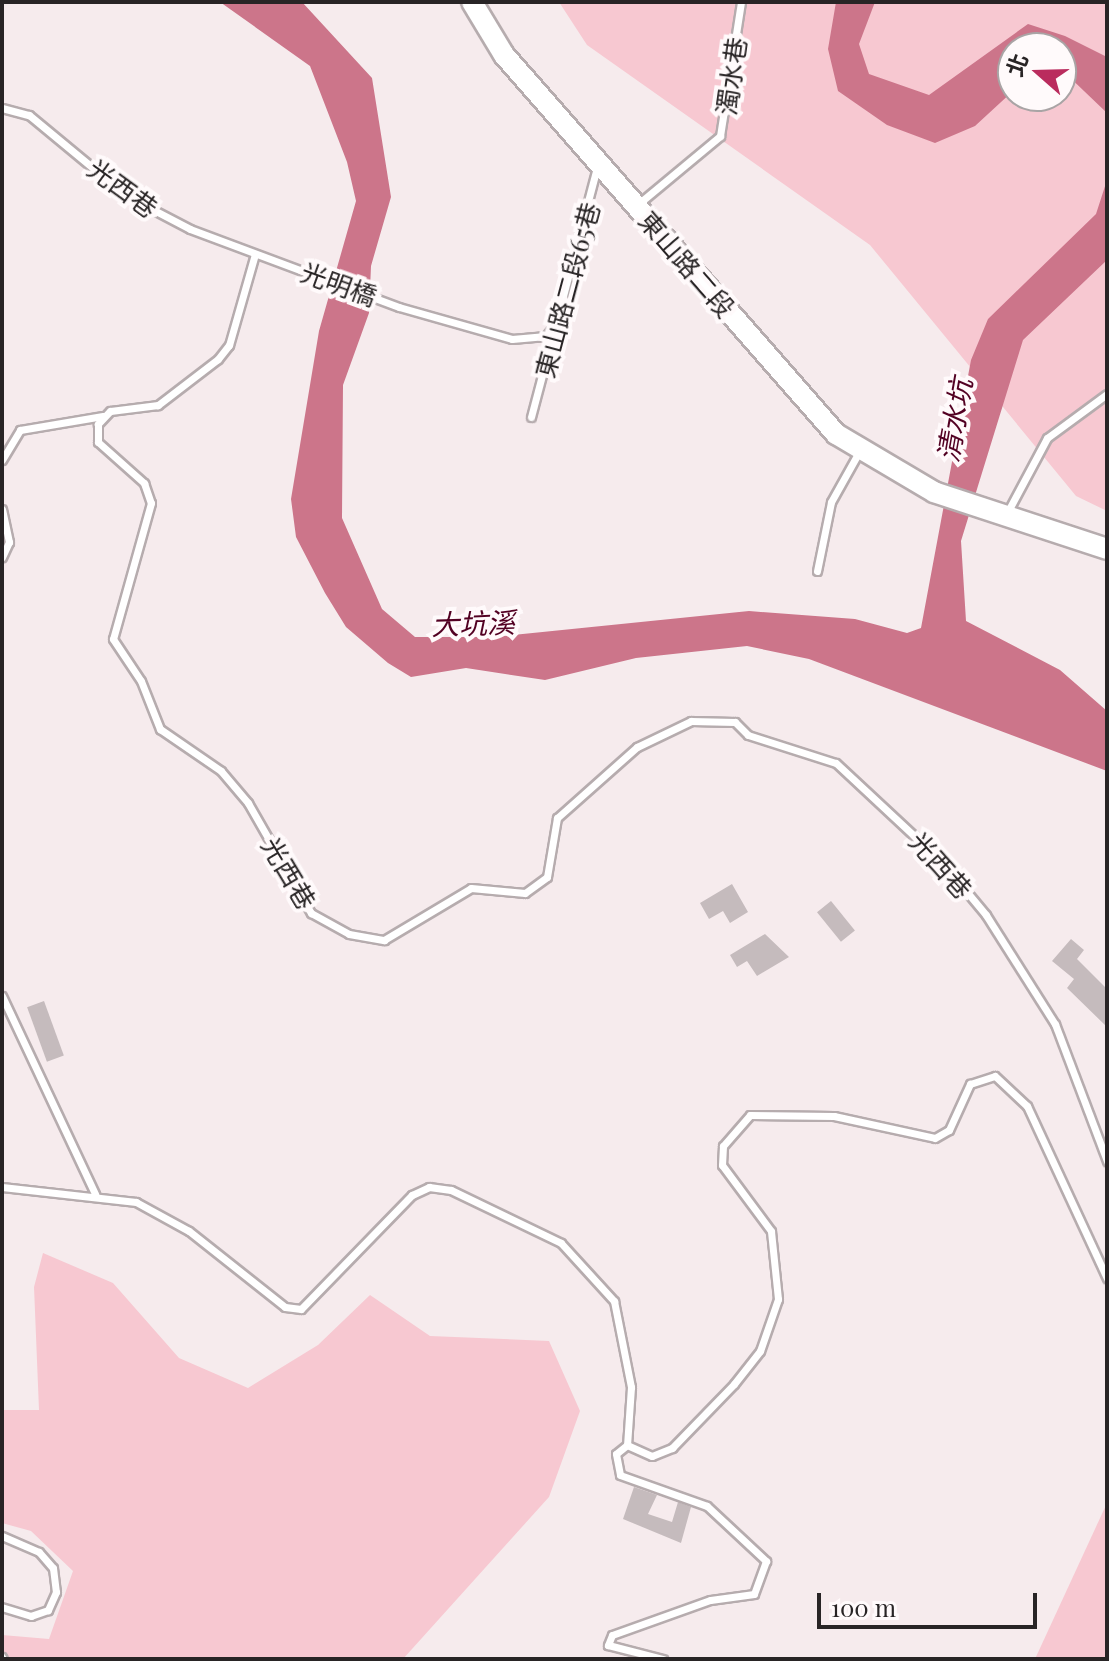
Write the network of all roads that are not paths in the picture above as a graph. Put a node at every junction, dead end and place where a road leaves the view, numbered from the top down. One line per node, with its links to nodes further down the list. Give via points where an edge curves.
1 (472, 2): 4 (main road, 東山路二段, via 504,55)
2 (741, 2): 5 (lane, 濁水巷, via 720,136)
3 (2, 108): 6 (lane, 光西巷, via 29,115 156,214)
4 (597, 163): 5 (main road, 東山路二段); 8 (lane, 東山路二段65巷)
5 (635, 206): 12 (main road, 東山路二段)
6 (255, 254): 7 (lane, 光西巷); 10 (lane, via 229,345 218,359 158,405)
7 (279, 262): 8 (lane, 光明橋, via 399,307 512,339 546,336)
8 (560, 318): 11 (lane, 東山路二段65巷)
9 (1107, 394): 15 (lane, via 1047,438)
10 (103, 416): 13 (lane, via 20,430); 22 (lane, 光西巷, via 98,442 144,483 151,503 115,650 141,681 160,729 221,771 248,803 324,924 384,940 471,888 535,888 547,877 557,818 627,755 691,721 735,722 748,735 836,763 942,862 1055,1024)
11 (531, 417)
12 (859, 452): 15 (main road, 東山路二段, via 934,492); 20 (lane, via 831,502)
13 (2, 460)
14 (2, 509): 18 (lane, via 9,542)
15 (997, 514): 16 (main road)
16 (1078, 541): 17 (main road); 19 (main road)
17 (1107, 549)
18 (2, 557)
19 (1107, 562)
20 (817, 571)
21 (2, 996): 24 (lane)
22 (1107, 1161)
23 (2, 1187): 24 (lane)
24 (95, 1194): 26 (lane, via 136,1202 175,1224 285,1307 301,1309 412,1195 429,1187 513,1218 561,1243 614,1301 631,1387)
25 (1107, 1278): 26 (lane, via 1027,1106 995,1076 970,1084 949,1130 935,1138 834,1116 750,1115 723,1146 722,1165 771,1231 779,1262 778,1299 760,1351 672,1448 652,1456)
26 (627, 1445): 29 (lane, via 616,1454 620,1475 707,1506 766,1561 754,1594 710,1600 612,1635 608,1645)
27 (2, 1536): 28 (lane, via 39,1552 53,1568 56,1592 48,1610 31,1616)
28 (2, 1607)
29 (663, 1659)

